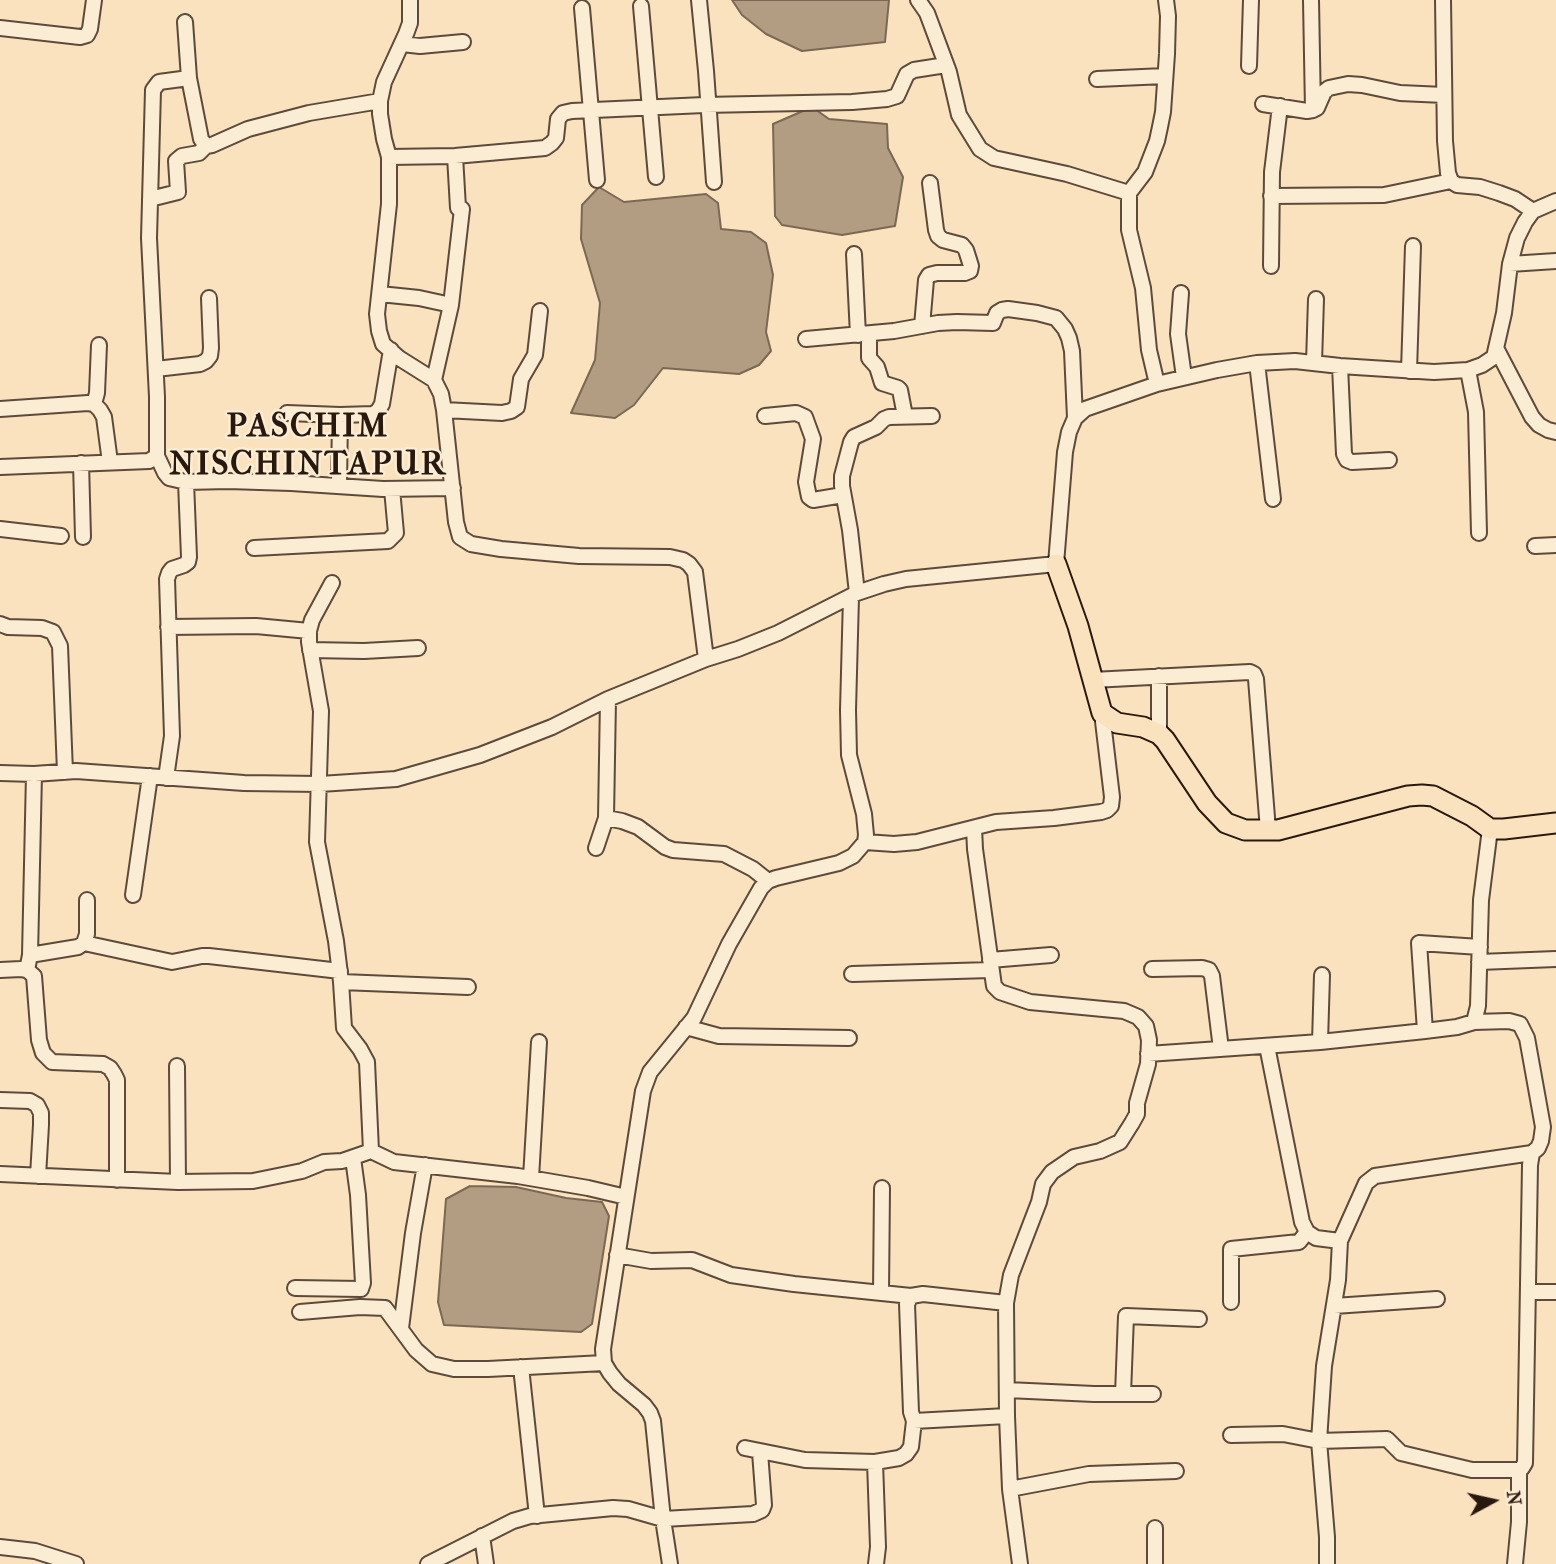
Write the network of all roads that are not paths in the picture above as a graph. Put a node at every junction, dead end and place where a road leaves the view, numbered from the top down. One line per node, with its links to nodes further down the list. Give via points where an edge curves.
1 (94, 0): 12 (street, via 87,35)
2 (410, 0): 14 (street, via 410,23)
3 (699, 0): 23 (street)
4 (918, 0): 15 (street)
5 (1166, 0): 17 (street)
6 (1251, 0): 16 (street)
7 (1311, 0): 26 (street)
8 (1443, 0): 20 (street)
9 (641, 6): 25 (street)
10 (582, 8): 27 (street)
11 (185, 22): 18 (street)
12 (0, 28)
13 (463, 42): 14 (street)
14 (402, 44): 21 (street)
15 (946, 65): 23 (street, via 907,74 897,96 887,100); 36 (street, via 959,115 987,154)
16 (1249, 66)
17 (1165, 76): 19 (street); 36 (street, via 1157,141 1145,172)
18 (190, 78): 28 (street); 38 (street, via 159,82 153,90)
19 (1097, 79)
20 (1444, 95): 26 (street, via 1348,84 1329,88); 33 (street)
21 (380, 101): 28 (street, via 272,122); 30 (street)
22 (1263, 104): 24 (street)
23 (709, 105): 25 (street); 34 (street)
24 (1280, 106): 26 (street); 37 (street)
25 (650, 107): 27 (street); 31 (street)
26 (1312, 110)
27 (590, 111): 29 (street, via 563,113 556,138 545,148); 32 (street)
28 (206, 146): 38 (street, via 176,161 178,192)
29 (455, 156): 30 (street); 50 (street, via 460,208)
30 (389, 157): 47 (street)
31 (656, 177)
32 (597, 180)
33 (1451, 181): 37 (street, via 1384,195); 40 (street, via 1499,193)
34 (714, 182)
35 (930, 183): 52 (street, via 938,236 962,245 971,266 965,273 929,275)
36 (1129, 193): 66 (street, via 1129,230)
37 (1271, 196): 45 (street)
38 (150, 200): 61 (street)
39 (1556, 201): 40 (street)
40 (1533, 211): 44 (street, via 1517,238)
41 (1413, 246): 63 (street)
42 (854, 254): 53 (street)
43 (1556, 261): 44 (street)
44 (1510, 264): 56 (street)
45 (1271, 266)
46 (1181, 293): 64 (street, via 1178,334)
47 (380, 294): 50 (street); 57 (street, via 379,331 383,344)
48 (209, 298): 61 (street, via 210,356 200,364)
49 (1316, 299): 59 (street)
50 (451, 305): 65 (street)
51 (540, 311): 69 (street, via 535,355 522,379 517,407 502,413)
52 (922, 326): 53 (street); 75 (street, via 993,323 997,313 1008,309 1056,318 1072,351)
53 (863, 334): 54 (street); 73 (street, via 882,383 900,390)
54 (806, 339)
55 (99, 345): 67 (street)
56 (1496, 348): 62 (street, via 1493,357); 76 (street, via 1532,417)
57 (391, 350): 65 (street); 71 (street, via 378,411)
58 (1256, 363): 59 (street); 64 (street); 87 (street)
59 (1314, 363): 60 (street)
60 (1340, 366): 63 (street); 78 (street, via 1347,460)
61 (156, 369): 77 (street)
62 (1468, 370): 63 (street); 89 (street, via 1476,412)
63 (1409, 371)
64 (1184, 377): 66 (street)
65 (434, 380): 69 (street)
66 (1157, 384): 75 (street, via 1085,409)
67 (94, 404): 68 (street); 79 (street, via 104,417)
68 (0, 409)
69 (444, 410): 84 (street)
70 (288, 413): 71 (street)
71 (340, 415): 83 (street)
72 (765, 416): 86 (street, via 796,413 805,417 813,439 809,497)
73 (905, 416): 74 (street); 86 (street, via 884,419 850,442)
74 (932, 416)
75 (1075, 418): 95 (street, via 1065,452)
76 (1556, 432)
77 (157, 456): 79 (street, via 149,461); 82 (street, via 169,478)
78 (1389, 460)
79 (110, 462): 80 (street)
80 (81, 463): 81 (street); 91 (street)
81 (0, 467)
82 (186, 482): 83 (street); 99 (street, via 189,557 184,565 172,569 167,579)
83 (339, 486): 85 (street)
84 (453, 488): 85 (street); 103 (street, via 460,537 471,544 579,556 670,557 689,564 695,572)
85 (393, 489): 94 (street, via 396,533 387,541)
86 (843, 495): 97 (street)
87 (1273, 499)
88 (0, 529): 90 (street)
89 (1479, 533)
90 (61, 536)
91 (83, 537)
92 (1556, 545): 93 (street)
93 (1535, 546)
94 (254, 548)
95 (1056, 564): 97 (street, via 906,579); 105 (main road)
96 (332, 583): 100 (street)
97 (854, 595): 103 (street, via 778,633); 120 (street, via 849,755 864,814)
98 (0, 624): 109 (street, via 53,632 60,646)
99 (168, 627): 100 (street); 113 (street, via 172,736)
100 (309, 631): 102 (street)
101 (418, 648): 102 (street)
102 (310, 649): 114 (street, via 321,711)
103 (706, 659): 106 (street)
104 (1159, 676): 105 (street); 108 (street); 119 (street, via 1254,674)
105 (1092, 680): 107 (main road)
106 (608, 699): 114 (street, via 552,727 413,776); 115 (street)
107 (1102, 713): 108 (main road, via 1118,723); 117 (street, via 1112,797 1107,810)
108 (1159, 734): 119 (main road, via 1226,823 1245,830)
109 (65, 772): 111 (street); 112 (street)
110 (0, 773): 111 (street)
111 (34, 774): 130 (street)
112 (150, 776): 113 (street); 123 (street)
113 (166, 778): 114 (street)
114 (320, 784): 136 (street, via 317,842)
115 (606, 818): 121 (street); 122 (street, via 638,827 673,850 724,854)
116 (1556, 823): 118 (main road)
117 (974, 828): 120 (street, via 917,842); 131 (street)
118 (1490, 829): 119 (main road, via 1433,796 1422,795); 126 (street)
119 (1268, 830)
120 (865, 842): 122 (street, via 839,863)
121 (596, 848)
122 (768, 881): 139 (street)
123 (133, 895)
124 (88, 900): 125 (street)
125 (84, 943): 130 (street); 136 (street, via 172,962 209,956)
126 (1480, 947): 129 (street); 140 (street, via 1419,943)
127 (1051, 955): 131 (street)
128 (1556, 959): 129 (street)
129 (1479, 962): 138 (street)
130 (29, 963): 133 (street, via 21,969); 157 (street, via 43,1053 52,1062 103,1064 117,1080)
131 (990, 965): 134 (street); 146 (street, via 994,986 1009,996 1124,1011 1138,1017 1146,1027)
132 (1152, 969): 145 (street, via 1209,970)
133 (0, 970)
134 (852, 974)
135 (1322, 975): 143 (street)
136 (340, 977): 137 (street); 151 (street, via 344,1028 367,1062)
137 (468, 987)
138 (1474, 1022): 140 (street); 150 (street, via 1520,1024 1527,1038 1543,1127)
139 (686, 1027): 141 (street, via 719,1036); 160 (street, via 650,1072 643,1091)
140 (1425, 1031): 143 (street)
141 (849, 1038)
142 (539, 1042): 156 (street)
143 (1320, 1042): 144 (street)
144 (1267, 1046): 145 (street); 161 (street)
145 (1221, 1049): 146 (street)
146 (1149, 1055): 171 (street, via 1136,1114 1120,1142 1074,1157 1043,1184)
147 (177, 1066): 158 (street)
148 (0, 1100): 155 (street, via 37,1105 41,1113)
149 (1556, 1137): 150 (street)
150 (1536, 1147): 162 (street, via 1375,1176 1366,1183); 167 (street, via 1530,1165)
151 (371, 1151): 152 (street); 153 (street, via 394,1162)
152 (353, 1158): 158 (street, via 253,1181); 164 (street, via 363,1283 360,1289)
153 (425, 1166): 156 (street); 175 (street)
154 (0, 1174): 155 (street)
155 (38, 1176): 157 (street)
156 (531, 1178): 160 (street)
157 (117, 1180): 158 (street)
158 (178, 1182)
159 (882, 1188): 166 (street)
160 (626, 1197): 163 (street)
161 (1307, 1233): 162 (street); 170 (street, via 1299,1242 1231,1249)
162 (1340, 1241): 172 (street)
163 (617, 1255): 166 (street, via 692,1261 731,1275); 176 (street)
164 (295, 1288)
165 (1556, 1292): 167 (street)
166 (881, 1293): 168 (street)
167 (1528, 1293): 188 (street, via 1525,1463)
168 (911, 1296): 171 (street); 182 (street, via 906,1304)
169 (1437, 1299): 172 (street)
170 (1231, 1302)
171 (1006, 1303): 178 (street)
172 (1334, 1306): 184 (street)
173 (300, 1312): 175 (street, via 385,1308)
174 (1199, 1319): 179 (street, via 1126,1316)
175 (401, 1328): 177 (street, via 432,1364 454,1369)
176 (604, 1363): 177 (street); 192 (street, via 650,1413)
177 (521, 1367): 191 (street)
178 (1007, 1390): 179 (street); 181 (street)
179 (1123, 1394): 180 (street)
180 (1153, 1394)
181 (1007, 1416): 182 (street); 190 (street)
182 (914, 1420): 187 (street, via 906,1454)
183 (1231, 1435): 184 (street, via 1283,1434)
184 (1319, 1441): 188 (street, via 1387,1439 1401,1453 1446,1464 1472,1470); 203 (street)
185 (745, 1448): 186 (street)
186 (761, 1452): 187 (street, via 804,1460); 192 (street, via 762,1510)
187 (874, 1462): 200 (street)
188 (1519, 1470): 204 (street)
189 (1176, 1471): 190 (street, via 1089,1474)
190 (1010, 1489): 201 (street)
191 (537, 1516): 192 (street, via 613,1508); 194 (street, via 513,1521)
192 (663, 1519): 199 (street)
193 (1155, 1528): 202 (street)
194 (482, 1536): 197 (street); 198 (street)
195 (0, 1547): 196 (street, via 35,1551)
196 (76, 1564)
197 (428, 1564)
198 (486, 1564)
199 (670, 1564)
200 (876, 1564)
201 (1020, 1564)
202 (1155, 1564)
203 (1327, 1564)
204 (1515, 1564)

